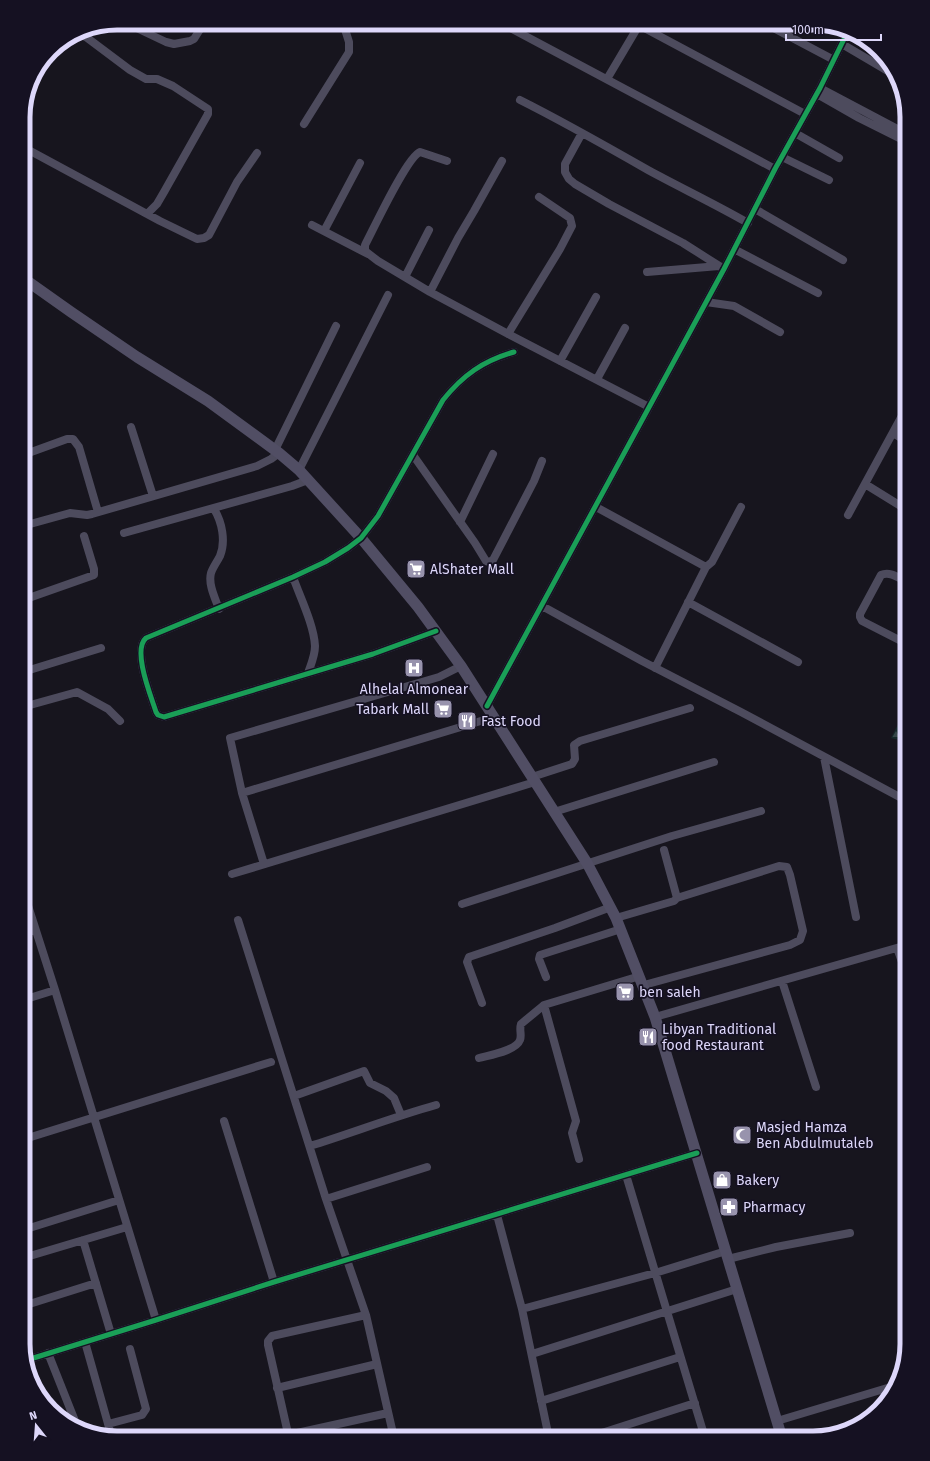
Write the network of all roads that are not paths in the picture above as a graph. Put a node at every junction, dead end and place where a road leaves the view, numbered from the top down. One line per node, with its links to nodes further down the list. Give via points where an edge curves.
1 (141, 30): 2 (street, via 174,44 194,39)
2 (200, 30)
3 (346, 30): 17 (street, via 350,42 349,52)
4 (514, 30): 13 (street)
5 (634, 30): 13 (street)
6 (648, 30): 16 (street)
7 (777, 30): 11 (street)
8 (85, 37): 33 (street, via 130,70 146,79 157,79 173,86 208,109 208,114 161,198)
9 (845, 37): 10 (street)
10 (842, 44): 11 (street); 12 (street)
11 (834, 60): 14 (street)
12 (885, 70)
13 (607, 79): 29 (street)
14 (818, 91): 16 (street); 18 (street); 21 (street, via 859,118)
15 (520, 100): 19 (street)
16 (805, 114): 20 (street)
17 (304, 124)
18 (900, 131)
19 (582, 133): 34 (street); 41 (street, via 565,164 569,179)
20 (794, 133): 24 (street); 25 (street)
21 (900, 138)
22 (30, 151): 33 (street)
23 (257, 153): 33 (street, via 237,182 207,237 197,239)
24 (782, 157): 29 (street); 30 (street)
25 (839, 158)
26 (447, 161): 39 (street, via 416,153 365,244 365,251)
27 (502, 161): 45 (street)
28 (360, 164): 37 (street)
29 (775, 169): 32 (street)
30 (829, 180)
31 (539, 196): 53 (street, via 570,218 572,226)
32 (755, 209): 34 (street); 40 (street)
33 (147, 214)
34 (748, 223): 38 (street)
35 (312, 225): 37 (street)
36 (429, 230): 43 (street)
37 (324, 232): 39 (street)
38 (734, 249): 41 (street); 46 (street)
39 (370, 256): 43 (street)
40 (843, 260)
41 (722, 267): 42 (street); 49 (street)
42 (647, 272)
43 (405, 277): 45 (street)
44 (30, 283): 62 (main road, via 137,357 208,401)
45 (430, 292): 53 (street)
46 (818, 293)
47 (388, 294): 67 (street)
48 (596, 296): 55 (street)
49 (706, 302): 52 (street, via 734,306); 57 (street)
50 (336, 326): 62 (street)
51 (625, 328): 56 (street)
52 (780, 332)
53 (508, 334): 55 (street)
54 (514, 352): 64 (street, via 481,365 453,388 443,400)
55 (560, 361): 56 (street)
56 (597, 379): 57 (street)
57 (649, 407): 72 (street)
58 (900, 420): 60 (street)
59 (131, 426): 70 (street)
60 (893, 433): 61 (street); 69 (street)
61 (900, 438)
62 (277, 451): 67 (main road); 70 (street, via 271,459 257,466)
63 (30, 452): 75 (street, via 73,439 80,447)
64 (412, 454): 77 (street); 81 (street, via 378,516)
65 (494, 454): 77 (street)
66 (542, 461): 77 (street, via 534,482 491,561 486,561)
67 (299, 470): 68 (main road)
68 (308, 480): 74 (street); 81 (main road)
69 (865, 484): 71 (street); 76 (street)
70 (154, 496): 75 (street)
71 (900, 506)
72 (596, 507): 82 (street); 87 (street)
73 (741, 507): 82 (street, via 712,562)
74 (214, 509): 79 (street); 88 (street, via 222,536 221,552 211,577)
75 (98, 512): 78 (street, via 87,515 66,513)
76 (848, 515)
77 (460, 522)
78 (30, 524)
79 (124, 533)
80 (84, 536): 85 (street, via 94,575)
81 (361, 538): 83 (street, via 325,562); 89 (main road)
82 (706, 567): 86 (street)
83 (293, 577): 88 (street); 96 (street, via 314,634 314,658)
84 (900, 578): 90 (street, via 891,574 881,574 860,617 862,621)
85 (30, 598)
86 (688, 602): 92 (street); 94 (street)
87 (542, 606): 94 (street); 98 (street)
88 (219, 609): 96 (street, via 146,638 142,643 141,662 160,717)
89 (436, 631): 93 (main road); 96 (street, via 373,654)
90 (900, 640)
91 (101, 648): 95 (street)
92 (798, 662)
93 (461, 666): 98 (main road); 105 (street, via 439,677 230,738)
94 (655, 668): 102 (street)
95 (30, 670)
96 (308, 673)
97 (30, 705): 101 (street, via 78,692 108,709)
98 (487, 706): 100 (main road)
99 (690, 708): 104 (street, via 580,741 574,745 575,759 572,764)
100 (494, 717): 104 (main road); 105 (street)
101 (120, 721)
102 (824, 757): 106 (street); 117 (street)
103 (714, 762): 108 (street)
104 (533, 780): 108 (main road); 110 (street)
105 (242, 793): 110 (street)
106 (900, 797)
107 (761, 811): 111 (street, via 672,836)
108 (554, 812): 111 (main road)
109 (664, 850): 113 (street)
110 (264, 864): 112 (street)
111 (587, 864): 114 (street); 115 (main road)
112 (232, 874)
113 (677, 898): 119 (street); 126 (street, via 779,866 787,867 803,931 800,940 790,945)
114 (462, 904)
115 (611, 907): 119 (main road); 130 (street, via 469,957 467,962)
116 (30, 913): 120 (street)
117 (856, 917)
118 (238, 920): 136 (street)
119 (618, 923): 125 (street, via 540,955 539,959); 126 (main road)
120 (35, 930): 121 (street); 128 (street)
121 (30, 932)
122 (900, 947): 123 (street)
123 (897, 948): 124 (street); 127 (street)
124 (900, 956)
125 (546, 977)
126 (642, 980): 131 (street); 132 (main road)
127 (782, 981): 132 (street); 135 (street)
128 (55, 990): 129 (street); 139 (street)
129 (30, 998)
130 (482, 1003)
131 (544, 1005): 133 (street, via 521,1024 521,1038 518,1044 503,1052); 144 (street, via 576,1121 572,1133)
132 (655, 1017): 143 (main road)
133 (479, 1058)
134 (271, 1062): 139 (street)
135 (816, 1087)
136 (294, 1096): 138 (street, via 364,1071 370,1083 394,1098); 142 (street)
137 (436, 1105): 138 (street)
138 (401, 1115): 142 (street)
139 (93, 1118): 141 (street); 148 (street)
140 (224, 1121): 158 (street)
141 (31, 1137)
142 (310, 1146): 147 (street)
143 (697, 1153): 146 (street); 154 (main road)
144 (579, 1159)
145 (427, 1167): 147 (street)
146 (626, 1175): 149 (street); 157 (street)
147 (326, 1199): 156 (street)
148 (119, 1200): 150 (street); 151 (street)
149 (497, 1215): 156 (street); 162 (street)
150 (127, 1227): 153 (street); 165 (street)
151 (30, 1228)
152 (850, 1233): 154 (street)
153 (83, 1240): 155 (street); 159 (street)
154 (727, 1255): 157 (street); 160 (main road)
155 (30, 1256)
156 (348, 1260): 158 (street); 164 (street)
157 (655, 1273): 162 (street); 163 (street)
158 (274, 1282): 165 (street)
159 (96, 1283): 161 (street); 166 (street)
160 (737, 1289): 163 (street); 180 (main road)
161 (30, 1304)
162 (522, 1309): 170 (street)
163 (667, 1312): 170 (street); 171 (street)
164 (366, 1315): 173 (street); 174 (street, via 272,1336 268,1345)
165 (156, 1320): 166 (street)
166 (111, 1334): 167 (street)
167 (85, 1342): 169 (street); 181 (street)
168 (130, 1349): 181 (street, via 146,1408 142,1415)
169 (48, 1353): 172 (street); 179 (street)
170 (532, 1354): 176 (street)
171 (680, 1357): 176 (street); 177 (street)
172 (32, 1358)
173 (377, 1364): 174 (street); 178 (street)
174 (277, 1388): 183 (street)
175 (888, 1388): 180 (street)
176 (541, 1401): 186 (street)
177 (695, 1403): 187 (street); 188 (street)
178 (388, 1413): 184 (street); 185 (street)
179 (74, 1419)
180 (777, 1421): 189 (main road)
181 (108, 1424): 182 (street)
182 (110, 1431)
183 (287, 1431)
184 (313, 1431)
185 (392, 1431)
186 (547, 1431)
187 (608, 1431)
188 (703, 1431)
189 (780, 1431)

